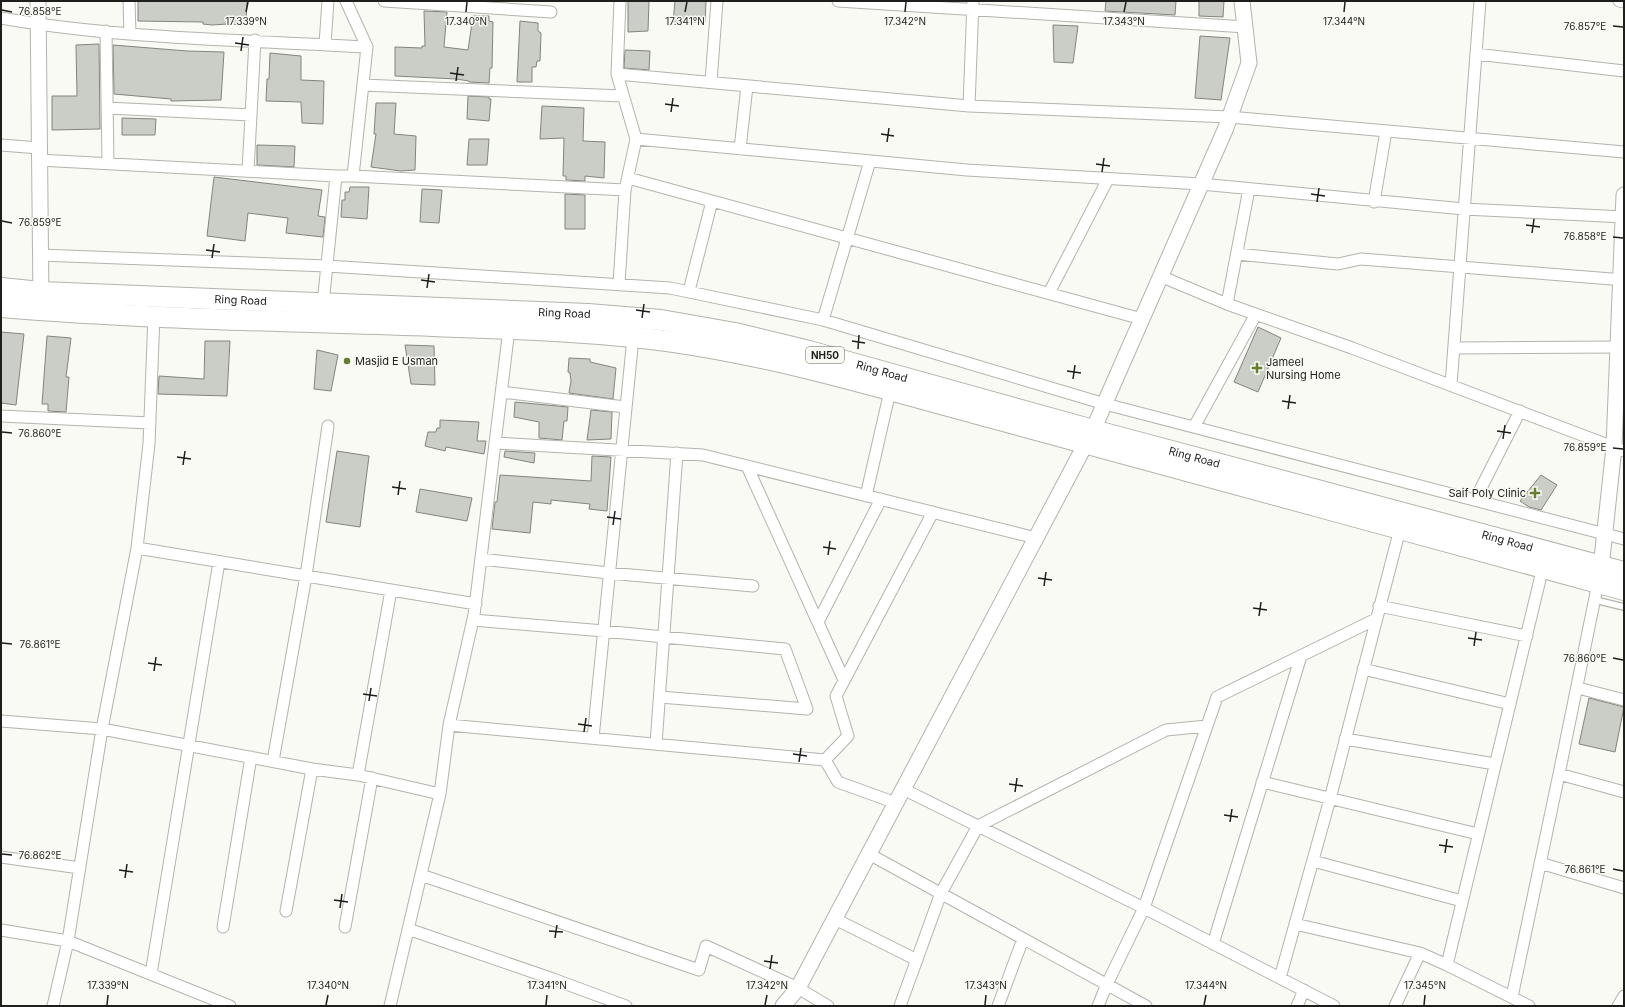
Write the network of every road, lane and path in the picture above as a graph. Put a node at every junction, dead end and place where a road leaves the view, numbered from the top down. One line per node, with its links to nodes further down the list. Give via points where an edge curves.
1 (38, 1): 16 (street)
2 (129, 1): 19 (street)
3 (328, 1): 21 (street)
4 (346, 1): 22 (street)
5 (384, 1): 14 (street)
6 (620, 1): 25 (street)
7 (717, 1): 26 (street)
8 (838, 1): 13 (street)
9 (1242, 1): 17 (street)
10 (1480, 1): 23 (street)
11 (1619, 1): 12 (street)
12 (1624, 2)
13 (973, 6): 17 (street); 30 (street)
14 (551, 12)
15 (1, 18): 16 (street)
16 (38, 25): 18 (street); 40 (street)
17 (1246, 27): 33 (street, via 1249,63)
18 (106, 31): 19 (street); 31 (street)
19 (130, 34): 20 (street)
20 (255, 40): 21 (street); 32 (street)
21 (325, 44): 22 (street)
22 (368, 47): 27 (street)
23 (1476, 54): 24 (street); 36 (street)
24 (1624, 71)
25 (617, 74): 26 (street); 29 (street)
26 (712, 82): 28 (street)
27 (363, 85): 29 (street); 45 (street)
28 (747, 86): 30 (street); 38 (street)
29 (623, 96): 35 (street)
30 (969, 106): 33 (street)
31 (107, 108): 32 (street); 42 (street)
32 (251, 115): 43 (street)
33 (1229, 117): 34 (street); 48 (street)
34 (1386, 131): 36 (street); 53 (street)
35 (636, 139): 38 (street); 46 (street)
36 (1470, 139): 39 (street); 54 (street)
37 (1, 145): 40 (street)
38 (740, 149): 41 (street)
39 (1624, 152)
40 (39, 154): 42 (street); 58 (street)
41 (870, 161): 47 (street, via 967,170); 56 (street)
42 (108, 163): 43 (street)
43 (248, 171): 44 (street)
44 (336, 176): 45 (street); 59 (street)
45 (353, 176): 50 (street)
46 (628, 178): 50 (street); 52 (street)
47 (1108, 178): 48 (street); 66 (street)
48 (1201, 184): 49 (street); 61 (street)
49 (1249, 189): 53 (street); 57 (street)
50 (625, 190): 63 (street)
51 (1624, 195): 55 (street)
52 (712, 201): 56 (street); 65 (street)
53 (1374, 202): 54 (street)
54 (1464, 209): 55 (street); 60 (street)
55 (1623, 217): 62 (street)
56 (847, 238): 66 (street); 74 (street)
57 (1237, 254): 60 (street, via 1338,264 1361,259); 69 (street)
58 (40, 256): 59 (street); 67 (street)
59 (327, 266): 63 (street); 68 (street)
60 (1460, 267): 62 (street); 78 (street)
61 (1160, 276): 69 (street); 73 (street)
62 (1622, 280): 77 (street)
63 (619, 284): 65 (street)
64 (1, 288): 67 (highway, Ring Road / NH50)
65 (689, 292): 74 (street)
66 (1049, 293): 73 (street)
67 (41, 301): 68 (highway, Ring Road / NH50); 70 (highway, Ring Road / NH50); 72 (highway, Ring Road / NH50)
68 (323, 304): 89 (highway, Ring Road / NH50, via 588,314 661,320 735,333 809,351)
69 (1227, 304): 71 (street)
70 (1, 307)
71 (1256, 314): 79 (street); 88 (street)
72 (154, 315): 75 (highway, Ring Road / NH50); 86 (street)
73 (1142, 319): 82 (street)
74 (823, 320): 82 (street)
75 (509, 329): 76 (highway, Ring Road / NH50); 81 (street)
76 (633, 338): 80 (highway, Ring Road / NH50, via 736,352); 83 (street)
77 (1621, 347): 78 (street); 91 (street)
78 (1455, 348): 79 (street)
79 (1451, 385): 84 (street)
80 (890, 391): 89 (highway, Ring Road / NH50); 95 (street)
81 (502, 392): 83 (street); 90 (street)
82 (1105, 404): 88 (street); 89 (street)
83 (625, 407): 92 (street)
84 (1520, 411): 91 (street); 97 (street)
85 (1, 416): 86 (street)
86 (150, 423): 103 (street)
87 (328, 426): 109 (street)
88 (1194, 427): 97 (street)
89 (1090, 437): 99 (highway, Ring Road / NH50); 101 (street); 111 (highway, Ring Road / NH50)
90 (496, 443): 92 (street); 104 (street)
91 (1619, 449): 100 (street)
92 (621, 450): 93 (street); 108 (street)
93 (677, 453): 94 (street, via 703,455); 110 (street)
94 (747, 466): 95 (street); 120 (street)
95 (866, 496): 96 (street)
96 (881, 499): 98 (street); 120 (street)
97 (1475, 500): 100 (street)
98 (933, 512): 101 (street); 126 (street)
99 (1400, 529): 106 (highway, Ring Road / NH50); 116 (street)
100 (1606, 533): 102 (street); 111 (street)
101 (1036, 538): 148 (street)
102 (1624, 539)
103 (137, 548): 105 (street); 134 (street)
104 (481, 559): 108 (street); 115 (street)
105 (219, 562): 109 (street); 138 (street)
106 (1543, 568): 111 (highway, Ring Road / NH50); 122 (street)
107 (1624, 572): 111 (highway, Ring Road / NH50)
108 (609, 573): 110 (street); 121 (street)
109 (306, 576): 113 (street); 141 (street)
110 (668, 578): 112 (street); 123 (street)
111 (1598, 583): 114 (highway, Ring Road / NH50); 117 (lane); 127 (street)
112 (753, 586)
113 (390, 590): 115 (street); 145 (street)
114 (1624, 590)
115 (476, 604): 119 (street)
116 (1380, 606): 118 (street); 122 (street)
117 (1624, 607)
118 (1376, 619): 124 (street); 125 (street)
119 (473, 620): 121 (street); 132 (street)
120 (818, 622): 126 (street)
121 (604, 631): 123 (street); 135 (street)
122 (1526, 636): 130 (street)
123 (664, 637): 128 (street); 128 (street, via 785,649 807,709)
124 (1301, 656): 133 (street, via 1217,697); 147 (street)
125 (1363, 669): 130 (street); 136 (street)
126 (844, 680): 140 (street, via 836,696 848,736)
127 (1578, 688): 129 (street); 144 (street)
128 (660, 697): 137 (street)
129 (1624, 700)
130 (1510, 704): 142 (street)
131 (1, 721): 134 (street)
132 (450, 725): 135 (street); 150 (street)
133 (1207, 726): 153 (street, via 1166,730); 164 (street)
134 (102, 729): 138 (street); 159 (street)
135 (593, 738): 137 (street)
136 (1345, 739): 142 (street); 151 (street)
137 (656, 744): 140 (street)
138 (190, 745): 139 (street); 178 (street)
139 (251, 757): 141 (street); 168 (street)
140 (825, 760): 152 (street, via 838,782)
141 (273, 761): 143 (street)
142 (1495, 764): 154 (street)
143 (312, 769): 145 (street); 165 (street)
144 (1559, 774): 149 (street); 158 (street)
145 (358, 775): 146 (street)
146 (372, 778): 150 (street); 169 (street)
147 (1262, 782): 151 (street); 174 (street)
148 (903, 789): 152 (street); 153 (street)
149 (1624, 792)
150 (440, 794): 160 (street)
151 (1330, 799): 154 (street); 157 (street)
152 (896, 803): 155 (street)
153 (978, 826): 162 (street); 164 (street)
154 (1478, 834): 163 (street)
155 (869, 854): 162 (street); 166 (street)
156 (1, 857): 159 (street)
157 (1313, 861): 163 (street); 167 (street)
158 (1540, 863): 161 (street); 184 (street)
159 (80, 868): 173 (street)
160 (420, 875): 170 (street); 181 (street, via 699,970 706,946)
161 (1624, 888)
162 (941, 893): 172 (street); 176 (street)
163 (1462, 900): 177 (street)
164 (1144, 908): 174 (street); 180 (street)
165 (286, 912)
166 (835, 919): 176 (street); 181 (street)
167 (1295, 924): 175 (street); 179 (street)
168 (223, 927)
169 (345, 927)
170 (408, 929): 187 (street); 188 (street)
171 (1, 930): 173 (street)
172 (1023, 939): 180 (street); 192 (street)
173 (68, 941): 178 (street); 185 (street)
174 (1213, 944): 179 (street)
175 (1420, 953): 177 (street); 197 (street)
176 (917, 960): 191 (street)
177 (1447, 964): 184 (street)
178 (151, 974): 186 (street)
179 (1280, 978): 182 (street)
180 (1107, 984): 193 (street); 194 (street)
181 (798, 988): 189 (street); 190 (street)
182 (1304, 990): 195 (street); 196 (street)
183 (1624, 996): 199 (street)
184 (1512, 997): 198 (street)
185 (53, 1006)
186 (230, 1006)
187 (390, 1006)
188 (626, 1006)
189 (783, 1006)
190 (828, 1006)
191 (900, 1006)
192 (998, 1006)
193 (1098, 1006)
194 (1146, 1006)
195 (1297, 1006)
196 (1334, 1006)
197 (1395, 1006)
198 (1529, 1006)
199 (1618, 1006)

